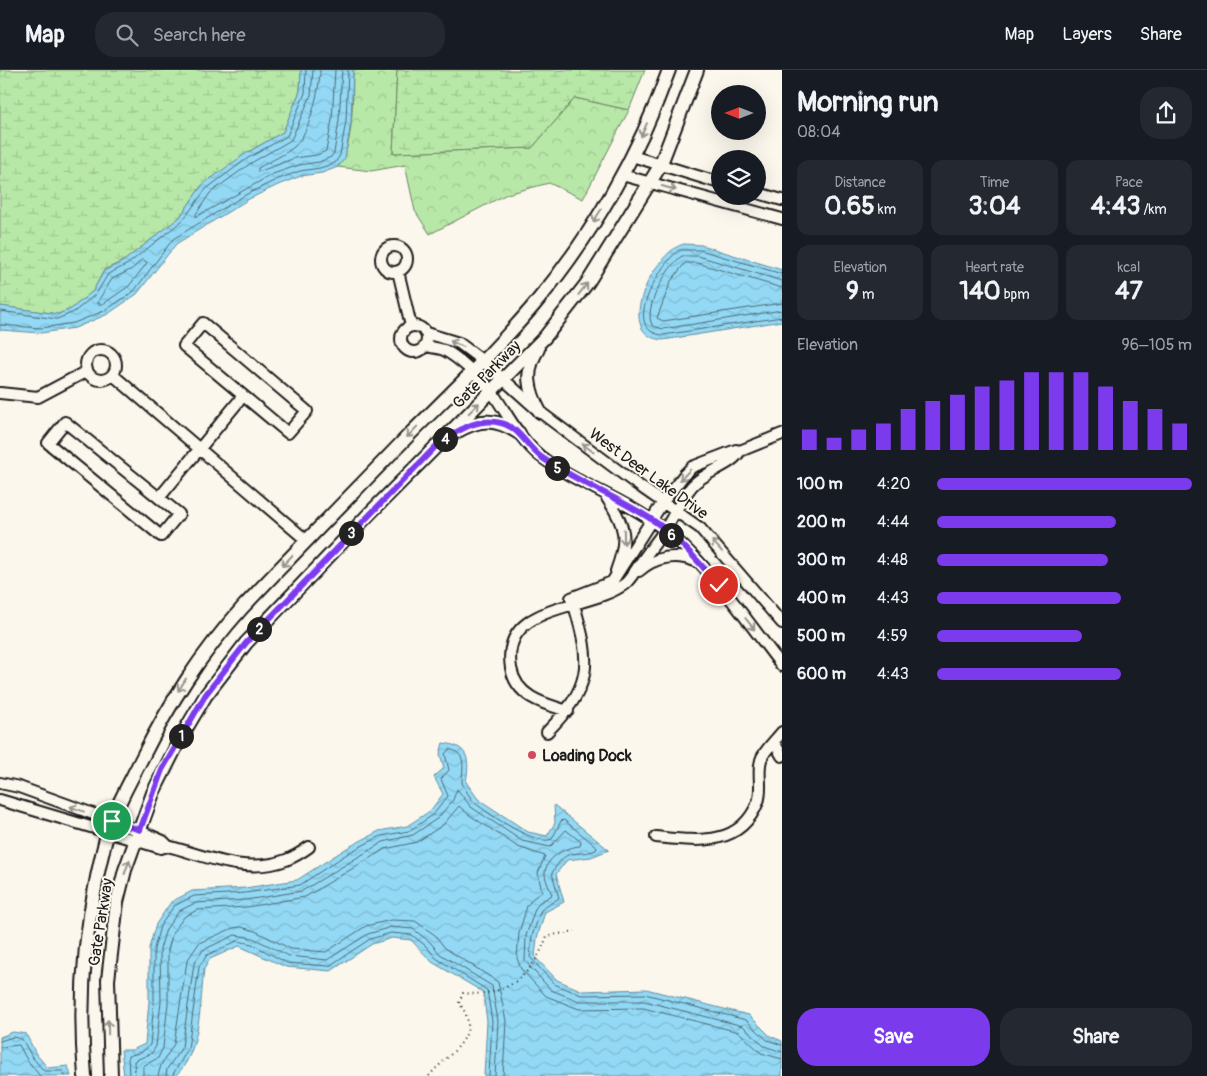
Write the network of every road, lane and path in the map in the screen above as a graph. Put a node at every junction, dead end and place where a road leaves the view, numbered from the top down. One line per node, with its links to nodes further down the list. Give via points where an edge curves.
1 (669, 70): 3 (main road, Gate Parkway, one-way to 3)
2 (697, 70): 4 (main road, Gate Parkway)
3 (632, 156): 4 (street); 5 (main road, Gate Parkway)
4 (660, 166): 6 (street); 7 (main road, Gate Parkway)
5 (622, 175): 7 (street); 18 (main road, Gate Parkway, one-way to 18, via 561,270)
6 (711, 180)
7 (650, 182): 11 (street, one-way to 11); 16 (main road, Gate Parkway, one-way to 7, via 588,282)
8 (766, 195): 9 (street)
9 (782, 200)
10 (760, 205): 11 (street)
11 (759, 213): 12 (street)
12 (782, 219)
13 (398, 271): 14 (street)
14 (411, 326): 15 (street, via 420,327); 17 (street, via 402,334 404,346 414,352)
15 (426, 333): 17 (street); 18 (street, West Deer Lake Drive, one-way to 15, via 459,343)
16 (546, 338): 22 (main road, Gate Parkway); 26 (main road, via 534,356 529,378 531,395)
17 (425, 346): 20 (street, via 444,350)
18 (483, 361): 20 (main road, Gate Parkway); 22 (street, West Deer Lake Drive)
19 (87, 371): 21 (street, via 99,380); 21 (street, via 88,356 101,349 114,356 117,366); 24 (street, via 38,397)
20 (472, 372): 23 (street); 38 (main road, Gate Parkway, one-way to 38)
21 (113, 375): 30 (street)
22 (503, 380): 23 (main road, Gate Parkway); 26 (street, West Deer Lake Drive)
23 (491, 391): 27 (street); 29 (main road, Gate Parkway, one-way to 23)
24 (0, 393)
25 (243, 396): 25 (street, via 288,433 307,411 203,323 184,346); 30 (street)
26 (540, 412): 34 (street, West Deer Lake Drive, one-way to 26)
27 (519, 433): 29 (main road, via 504,423 481,422); 32 (street, via 538,455)
28 (782, 434): 31 (street, via 736,450)
29 (441, 441): 53 (main road, Gate Parkway, via 246,643 206,694 162,770)
30 (200, 449): 33 (street); 38 (street)
31 (722, 460): 34 (street, one-way to 34, via 692,468); 35 (street, via 692,486)
32 (606, 495): 36 (street); 40 (street, one-way to 40, via 620,516 624,530 624,544)
33 (159, 498): 33 (street, via 179,514 161,536 48,443 65,422)
34 (663, 502): 35 (street, West Deer Lake Drive); 36 (street)
35 (676, 511): 37 (street); 43 (street, West Deer Lake Drive, one-way to 35, via 700,528)
36 (653, 521): 37 (street); 40 (street)
37 (665, 530): 39 (street); 41 (street)
38 (306, 540): 52 (main road, Gate Parkway, one-way to 52, via 221,632 183,682)
39 (698, 562): 41 (street, via 685,556 657,559); 44 (street, one-way to 44)
40 (612, 582): 42 (street)
41 (627, 582): 42 (street, via 613,591)
42 (572, 601): 45 (street, via 583,635 586,660 584,677); 45 (street, via 527,623 515,635 510,654 512,674 528,697)
43 (782, 623)
44 (782, 666)
45 (568, 711): 46 (street)
46 (547, 732)
47 (782, 732): 48 (street)
48 (774, 742): 49 (street); 54 (street, via 762,758 759,801 743,827 717,839)
49 (782, 756)
50 (0, 783): 52 (street, one-way to 50, via 19,787)
51 (0, 800): 52 (street)
52 (110, 827): 53 (street); 57 (main road, Gate Parkway, via 89,914 85,949 81,1026)
53 (138, 835): 55 (street, via 161,848 168,846 228,864 247,866 285,861); 58 (main road, Gate Parkway, one-way to 53, via 110,952 117,902)
54 (656, 838)
55 (309, 848)
56 (575, 931): 59 (path, via 547,936 541,954 518,980 501,989 463,993 459,1002 468,1017 466,1036)
57 (85, 1076)
58 (110, 1076)
59 (429, 1076)

